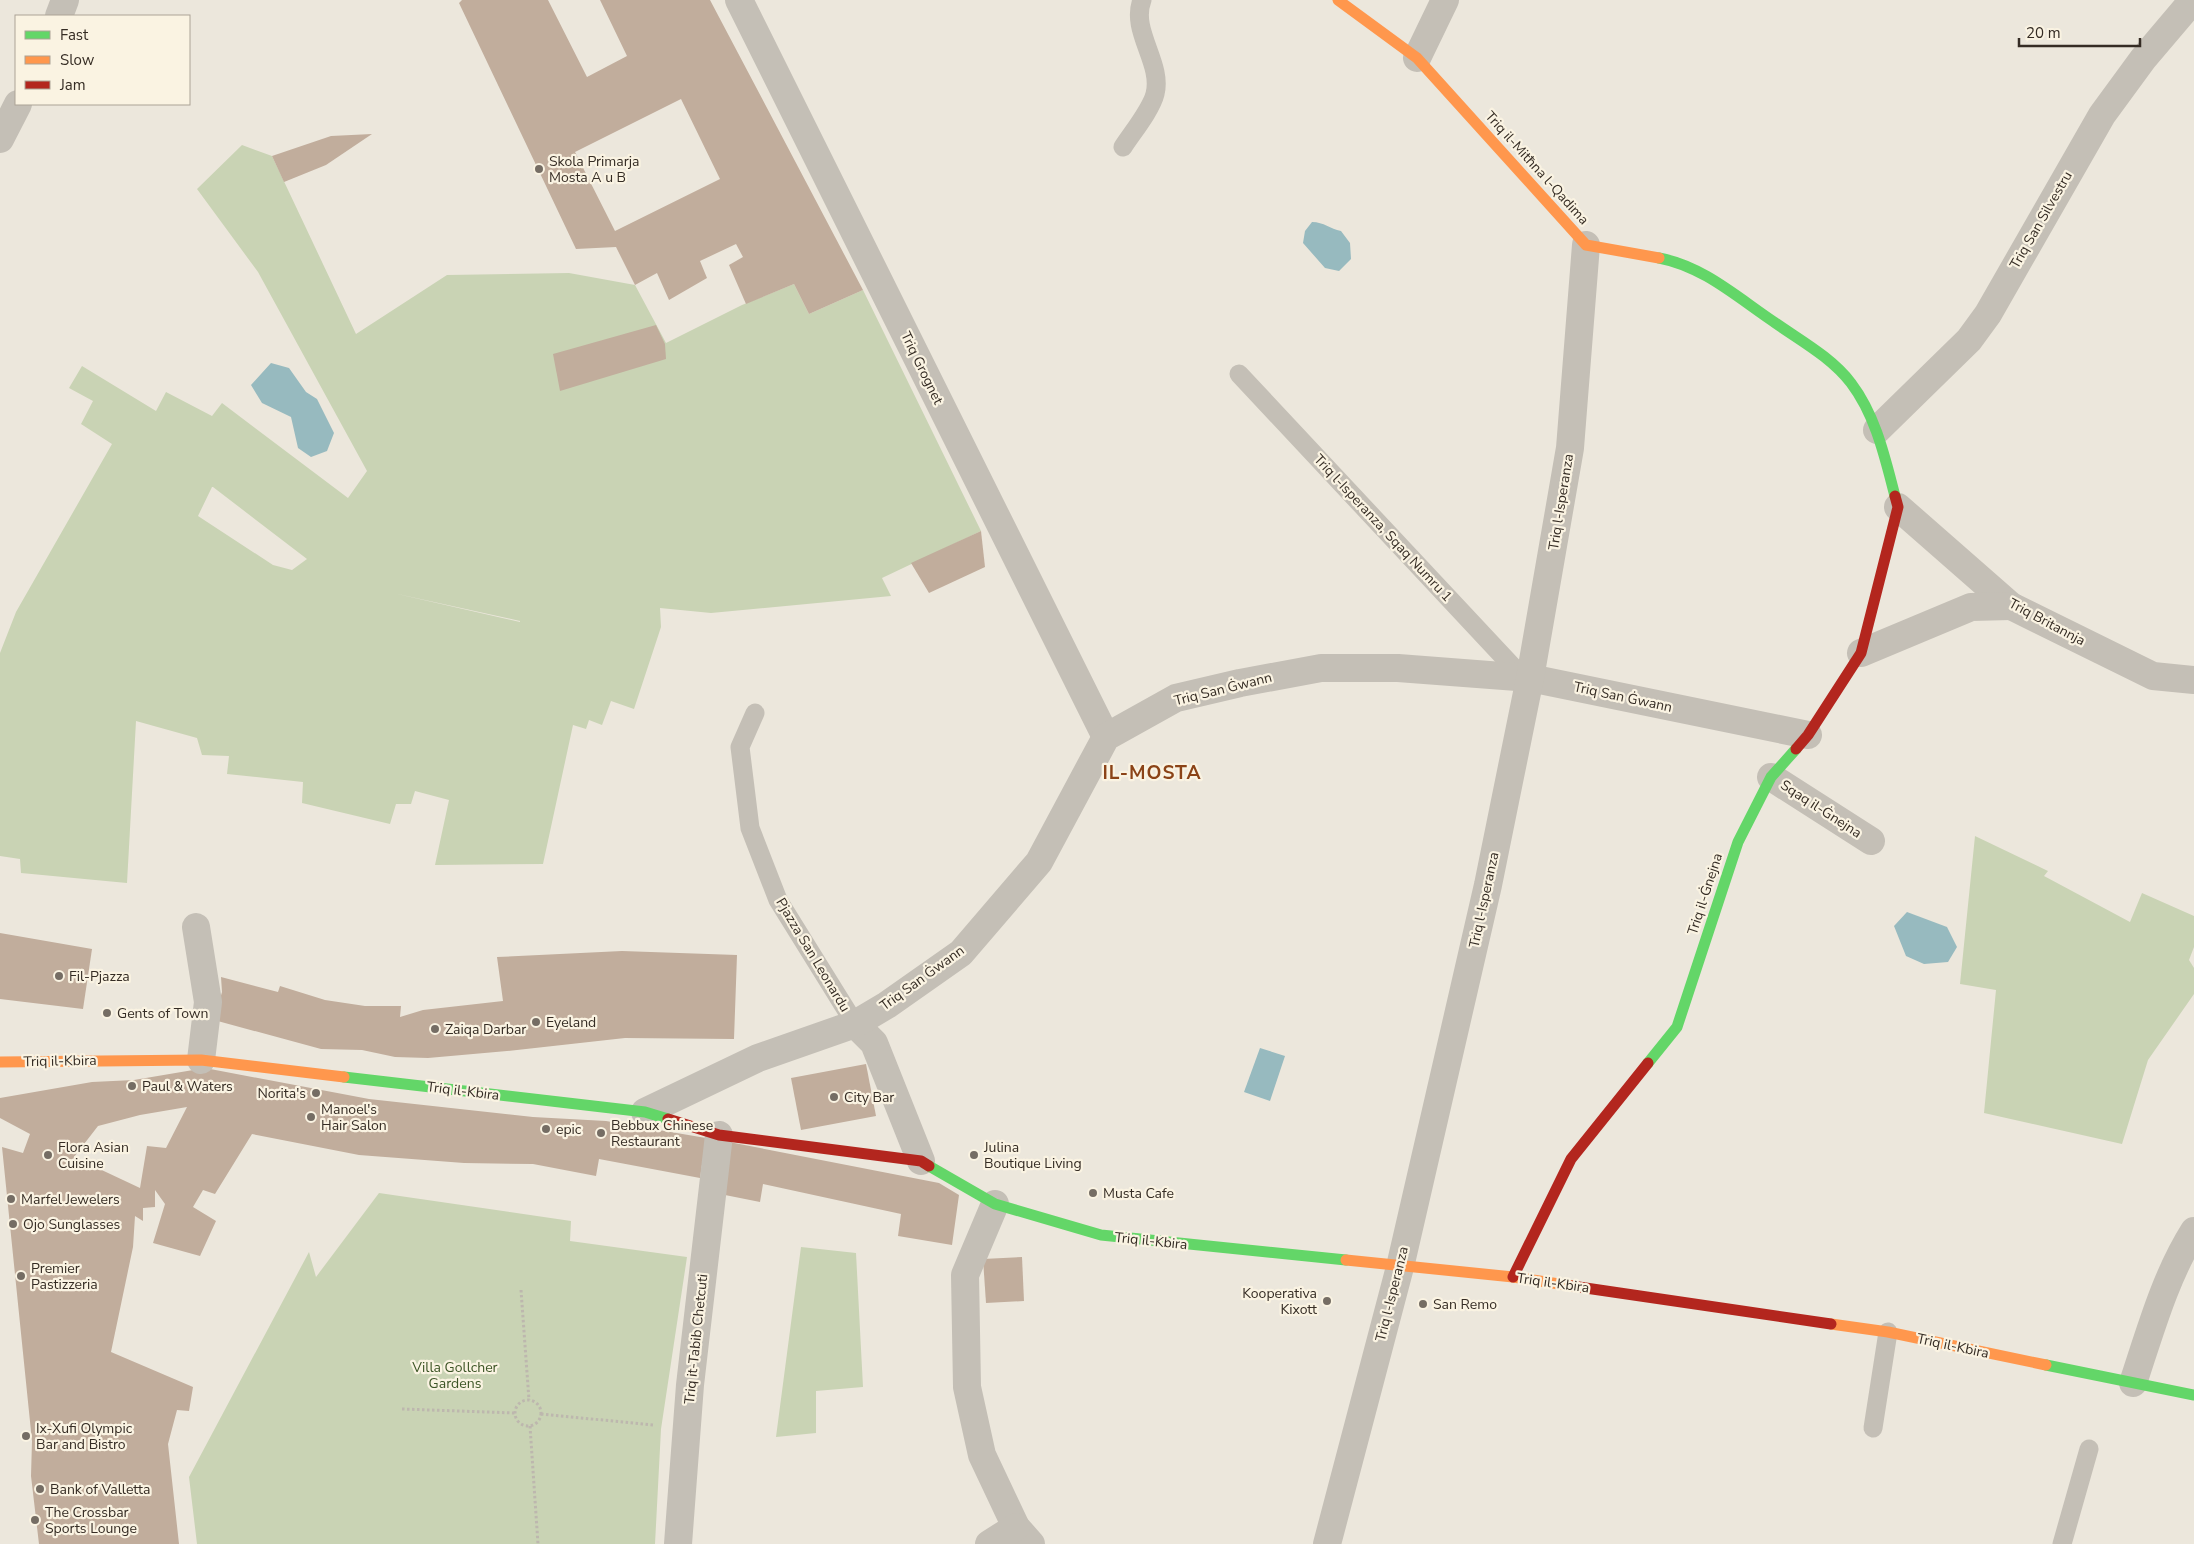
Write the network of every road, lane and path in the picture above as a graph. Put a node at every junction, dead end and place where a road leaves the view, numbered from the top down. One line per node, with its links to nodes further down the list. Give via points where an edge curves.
1 (65, 0): 7 (street)
2 (739, 0): 22 (street, Triq Grognet)
3 (1142, 0): 11 (lane, via 1140,22 1155,78 1155,95)
4 (1338, 0): 8 (main road, Triq il-Mitħna l-Qadima)
5 (1445, 0): 8 (street)
6 (2193, 0): 14 (street, Triq San Silvestru, via 2102,115 1988,314 1969,340)
7 (59, 15)
8 (1417, 58): 12 (main road, Triq il-Mitħna l-Qadima)
9 (17, 105): 10 (street)
10 (0, 139)
11 (1123, 147)
12 (1586, 245): 14 (main road, Triq il-Mitħna l-Qadima, via 1673,261 1707,276 1828,359 1852,384); 18 (street, Triq l-Isperanza, via 1570,448)
13 (1239, 374): 18 (lane, Triq l-Isperanza, Sqaq Numru 1, via 1514,668)
14 (1877, 430): 15 (main road, Triq il-Mitħna l-Qadima)
15 (1898, 507): 16 (street, Triq Britannja); 17 (main road, Triq il-Ġnejna)
16 (2011, 606): 17 (street, via 1971,607); 19 (street, Triq Britannja, via 2153,676)
17 (1861, 653): 21 (main road, Triq il-Ġnejna)
18 (1530, 678): 21 (street, Triq San Ġwann); 22 (street, Triq San Ġwann, via 1398,668 1321,668 1176,698); 34 (street, Triq l-Isperanza, via 1488,885)
19 (2194, 680)
20 (756, 713): 26 (lane, Pjazza San Leonardu, via 740,747 750,828 778,900)
21 (1808, 735): 23 (main road, Triq il-Ġnejna)
22 (1106, 737): 26 (street, Triq San Ġwann, via 1039,862 961,953)
23 (1771, 777): 24 (street, Sqaq il-Ġnejna); 35 (main road, Triq il-Ġnejna, via 1738,842 1677,1027 1571,1159)
24 (1872, 841)
25 (196, 927): 27 (street, via 208,1002)
26 (855, 1024): 29 (street, Triq San Ġwann, via 758,1058); 31 (street, via 874,1043)
27 (201, 1060): 28 (main road, Triq il-Kbira); 29 (main road, Triq il-Kbira)
28 (0, 1062)
29 (645, 1112): 30 (main road, Triq il-Kbira)
30 (719, 1135): 31 (main road, Triq il-Kbira); 50 (street, Triq it-Tabib Chetcuti, via 690,1384)
31 (921, 1161): 32 (main road, Triq il-Kbira)
32 (995, 1204): 34 (main road, Triq il-Kbira, via 1101,1236); 48 (street, via 965,1276 967,1387 982,1455)
33 (2194, 1231): 38 (street, via 2163,1295)
34 (1400, 1266): 35 (main road, Triq il-Kbira); 52 (street, Triq l-Isperanza)
35 (1513, 1277): 37 (main road, Triq il-Kbira)
36 (521, 1290): 40 (path)
37 (1888, 1332): 38 (main road, Triq il-Kbira); 46 (lane)
38 (2133, 1383): 39 (main road, Triq il-Kbira)
39 (2194, 1396)
40 (529, 1400): 42 (path, via 519,1404); 43 (path, via 539,1405)
41 (402, 1409): 42 (path)
42 (515, 1413): 44 (path, via 519,1423)
43 (542, 1414): 44 (path, via 538,1422); 45 (path)
44 (530, 1426): 49 (path)
45 (658, 1426)
46 (1873, 1428)
47 (2089, 1449): 53 (lane)
48 (1023, 1536): 51 (street)
49 (538, 1544)
50 (678, 1544)
51 (989, 1544)
52 (1327, 1544)
53 (2062, 1544)

